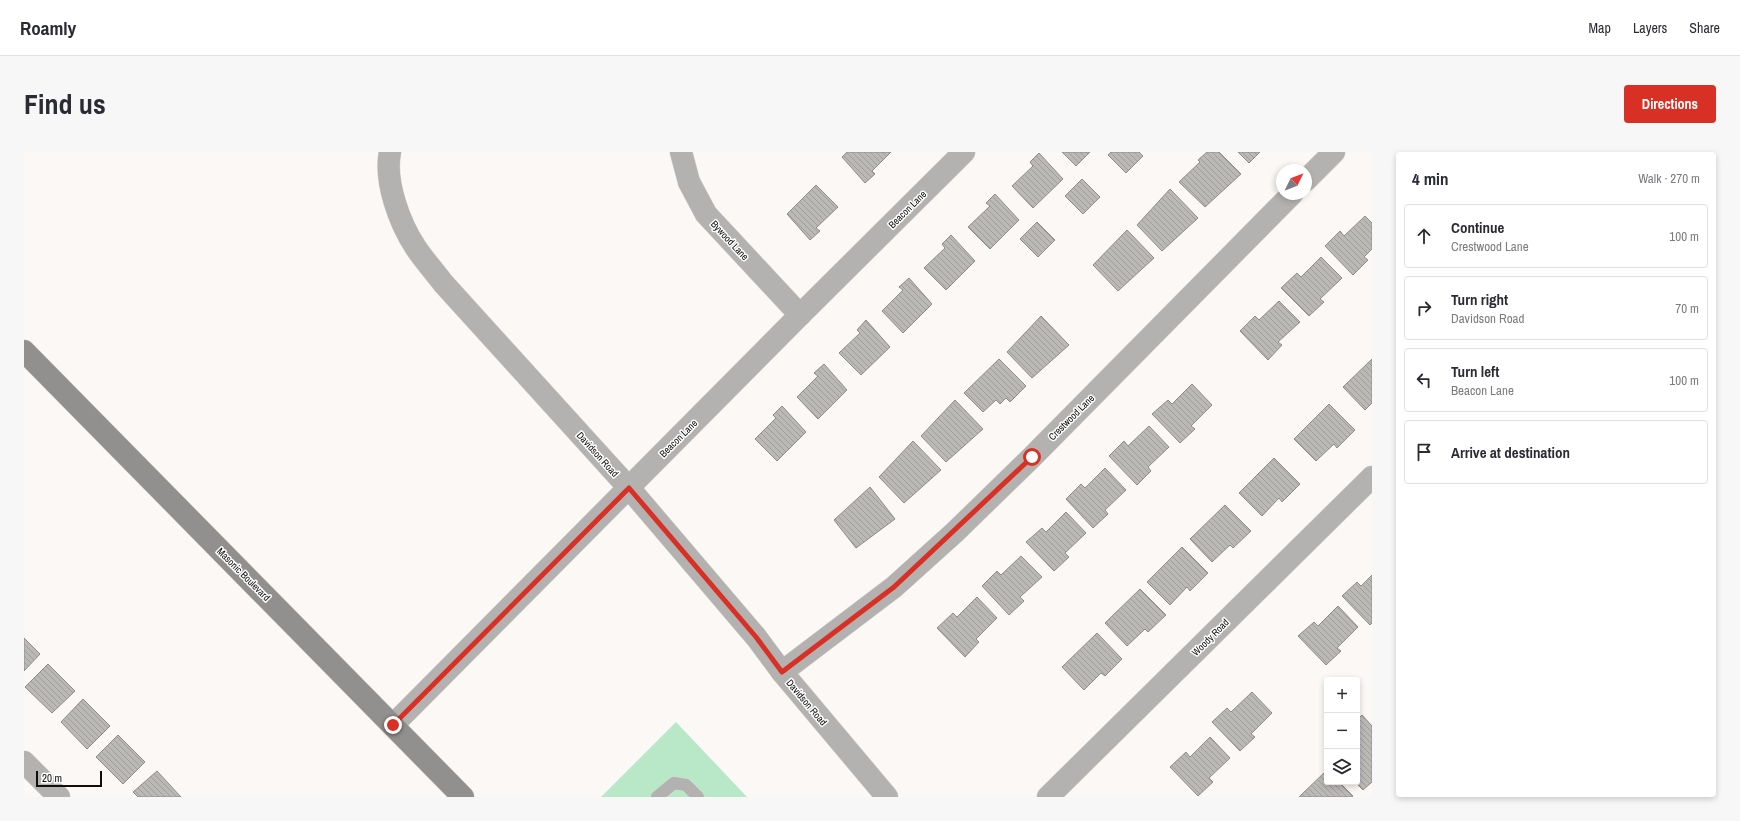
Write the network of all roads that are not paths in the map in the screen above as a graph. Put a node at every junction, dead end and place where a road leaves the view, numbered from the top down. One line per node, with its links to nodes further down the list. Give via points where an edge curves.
1 (390, 152): 10 (street, Davidson Road, via 391,187 400,217 416,248 442,283)
2 (681, 152): 7 (street, Bywood Lane, via 689,182 706,214)
3 (964, 152): 7 (street, Beacon Lane)
4 (1334, 152): 5 (street)
5 (1312, 174)
6 (1286, 200): 11 (street, Crestwood Lane, via 1038,452 955,532 894,587)
7 (800, 315): 10 (street, Beacon Lane)
8 (24, 351): 12 (street, Masonic Boulevard)
9 (1372, 477): 19 (street, Woody Road)
10 (629, 488): 11 (street, Davidson Road, via 756,637); 12 (street, Beacon Lane)
11 (782, 672): 18 (street, Davidson Road)
12 (393, 725): 15 (street, Masonic Boulevard)
13 (24, 762): 14 (street)
14 (59, 797)
15 (463, 797)
16 (657, 797): 17 (lane, via 674,784 686,785)
17 (698, 797)
18 (887, 797)
19 (1048, 797)

